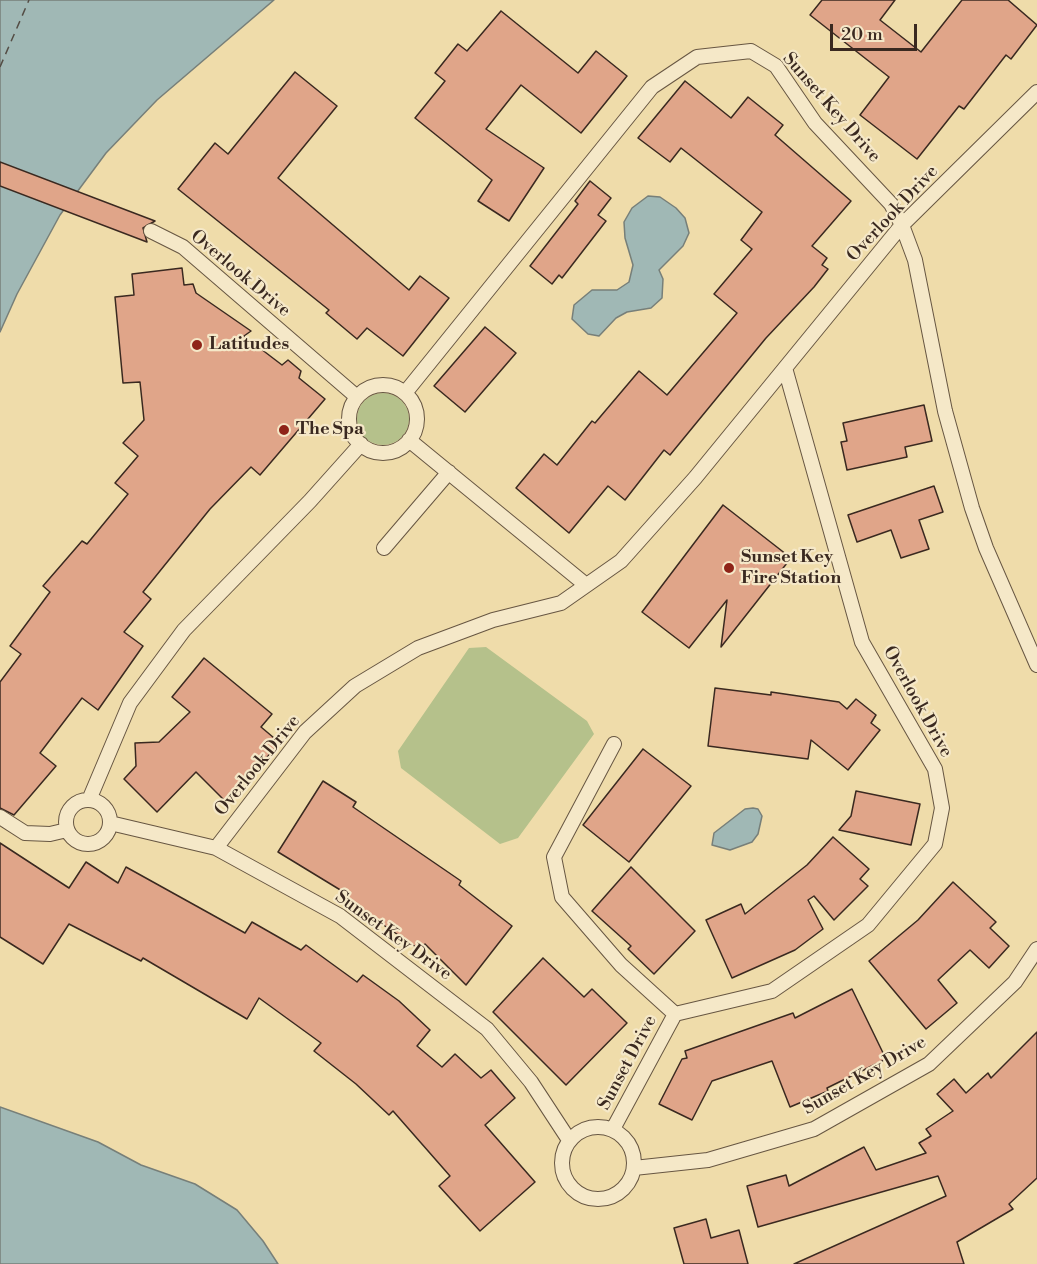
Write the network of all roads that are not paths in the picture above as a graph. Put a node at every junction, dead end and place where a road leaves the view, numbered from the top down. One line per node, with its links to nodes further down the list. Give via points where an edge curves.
1 (1037, 92): 2 (lane, Overlook Drive)
2 (902, 225): 4 (lane, Overlook Drive); 5 (lane, Sunset Key Drive, via 891,204 815,123 776,66 751,51 697,57 652,87); 12 (lane, Sunset Key Drive, via 915,260 945,411 972,508)
3 (151, 231): 6 (lane, Overlook Drive, via 183,247)
4 (785, 368): 11 (lane, Overlook Drive, via 621,561); 20 (lane, Overlook Drive, via 862,642 935,769 942,808 935,844 868,925 772,991)
5 (405, 393): 6 (lane, via 385,385 374,386); 7 (lane, via 416,410 415,431)
6 (357, 397): 8 (lane, via 349,422)
7 (409, 440): 8 (lane, via 391,452 370,450); 9 (lane)
8 (361, 444): 14 (lane, via 184,630 130,703)
9 (449, 472): 10 (lane); 11 (lane)
10 (384, 548)
11 (586, 585): 18 (lane, Overlook Drive, via 561,603 493,620 417,648 355,686 305,732)
12 (1037, 665)
13 (614, 744): 20 (lane, via 554,857 562,897 621,965)
14 (89, 800): 16 (lane, via 104,807); 17 (lane, via 73,806)
15 (0, 817): 17 (lane, via 25,832 50,834)
16 (110, 823): 17 (lane, via 103,838 87,844); 18 (lane, Sunset Key Drive)
17 (67, 830)
18 (216, 848): 22 (lane, Sunset Key Drive, via 340,916 487,1029 531,1082)
19 (1037, 949): 23 (lane, Sunset Key Drive, via 1015,982 929,1064 814,1129 708,1160)
20 (675, 1014): 21 (lane, Sunset Drive)
21 (613, 1130): 22 (lane, via 590,1127); 23 (lane, via 630,1145)
22 (569, 1140): 23 (lane, via 562,1156 562,1174 577,1193 588,1198 612,1197 630,1180)
23 (634, 1168)

